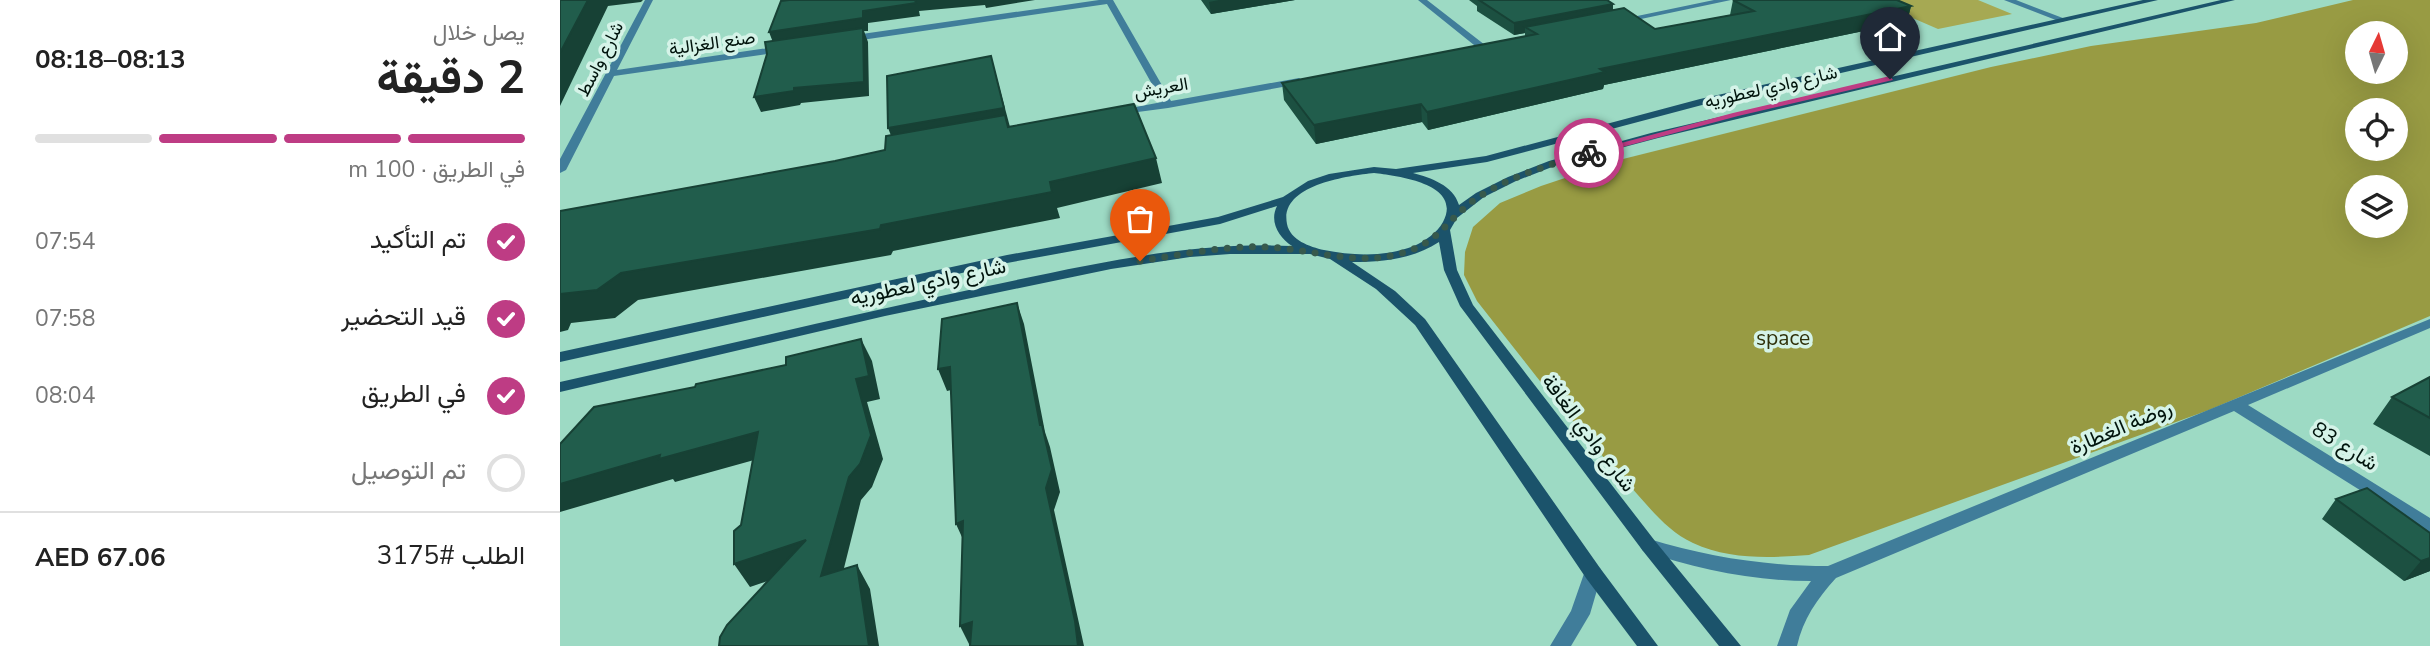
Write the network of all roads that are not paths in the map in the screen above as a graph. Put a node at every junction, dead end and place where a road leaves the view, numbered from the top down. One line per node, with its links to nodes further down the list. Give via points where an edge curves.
1 (649, 0): 15 (street, شارع واسط)
2 (1109, 0): 10 (street); 17 (street)
3 (1422, 0): 12 (street)
4 (1727, 0): 9 (street)
5 (2008, 0): 8 (street)
6 (2154, 0): 8 (street, شارع وادي لعطوريه)
7 (2231, 0): 22 (street, شارع وادي لعطوريه, via 1553,163 1480,195)
8 (2064, 20): 20 (street, شارع وادي لعطوريه, via 1700,102 1487,159)
9 (1604, 24)
10 (832, 42)
11 (1496, 45): 12 (street)
12 (1482, 47): 14 (street)
13 (791, 48): 15 (street, صنع الغزالية)
14 (1469, 50)
15 (611, 74): 19 (street, شارع واسط)
16 (1310, 79): 17 (street, العريش)
17 (1168, 105): 18 (street, العريش)
18 (1103, 116)
19 (560, 170)
20 (1399, 172): 21 (street, شارع وادي لعطوريه, via 1336,175 1304,187); 22 (street, via 1441,188 1452,200)
21 (1288, 199): 24 (street, via 1280,213 1281,227 1290,240); 27 (street, شارع وادي لعطوريه, via 1220,220 1007,259)
22 (1453, 215): 23 (street)
23 (1444, 231): 25 (street, via 1399,254); 31 (street, شارع وادي الغافة, via 1451,277 1467,306)
24 (1308, 250): 25 (street); 28 (street, شارع وادي لعطوريه, via 1227,249 1116,265 903,308)
25 (1336, 258): 32 (street, via 1374,279 1420,321)
26 (2430, 323): 29 (street, روضة الغطارة)
27 (560, 357)
28 (560, 387)
29 (2235, 404): 30 (street, شارع 83); 33 (street, روضة الغطارة)
30 (2430, 527)
31 (1649, 546): 33 (street, روضة الغطارة, via 1683,558 1756,572); 36 (street, شارع وادي الغافة)
32 (1593, 573): 34 (street, via 1580,614); 35 (street)
33 (1829, 573): 37 (street, روضة الغطارة, via 1805,600)
34 (1560, 646)
35 (1648, 646)
36 (1731, 646)
37 (1787, 646)

